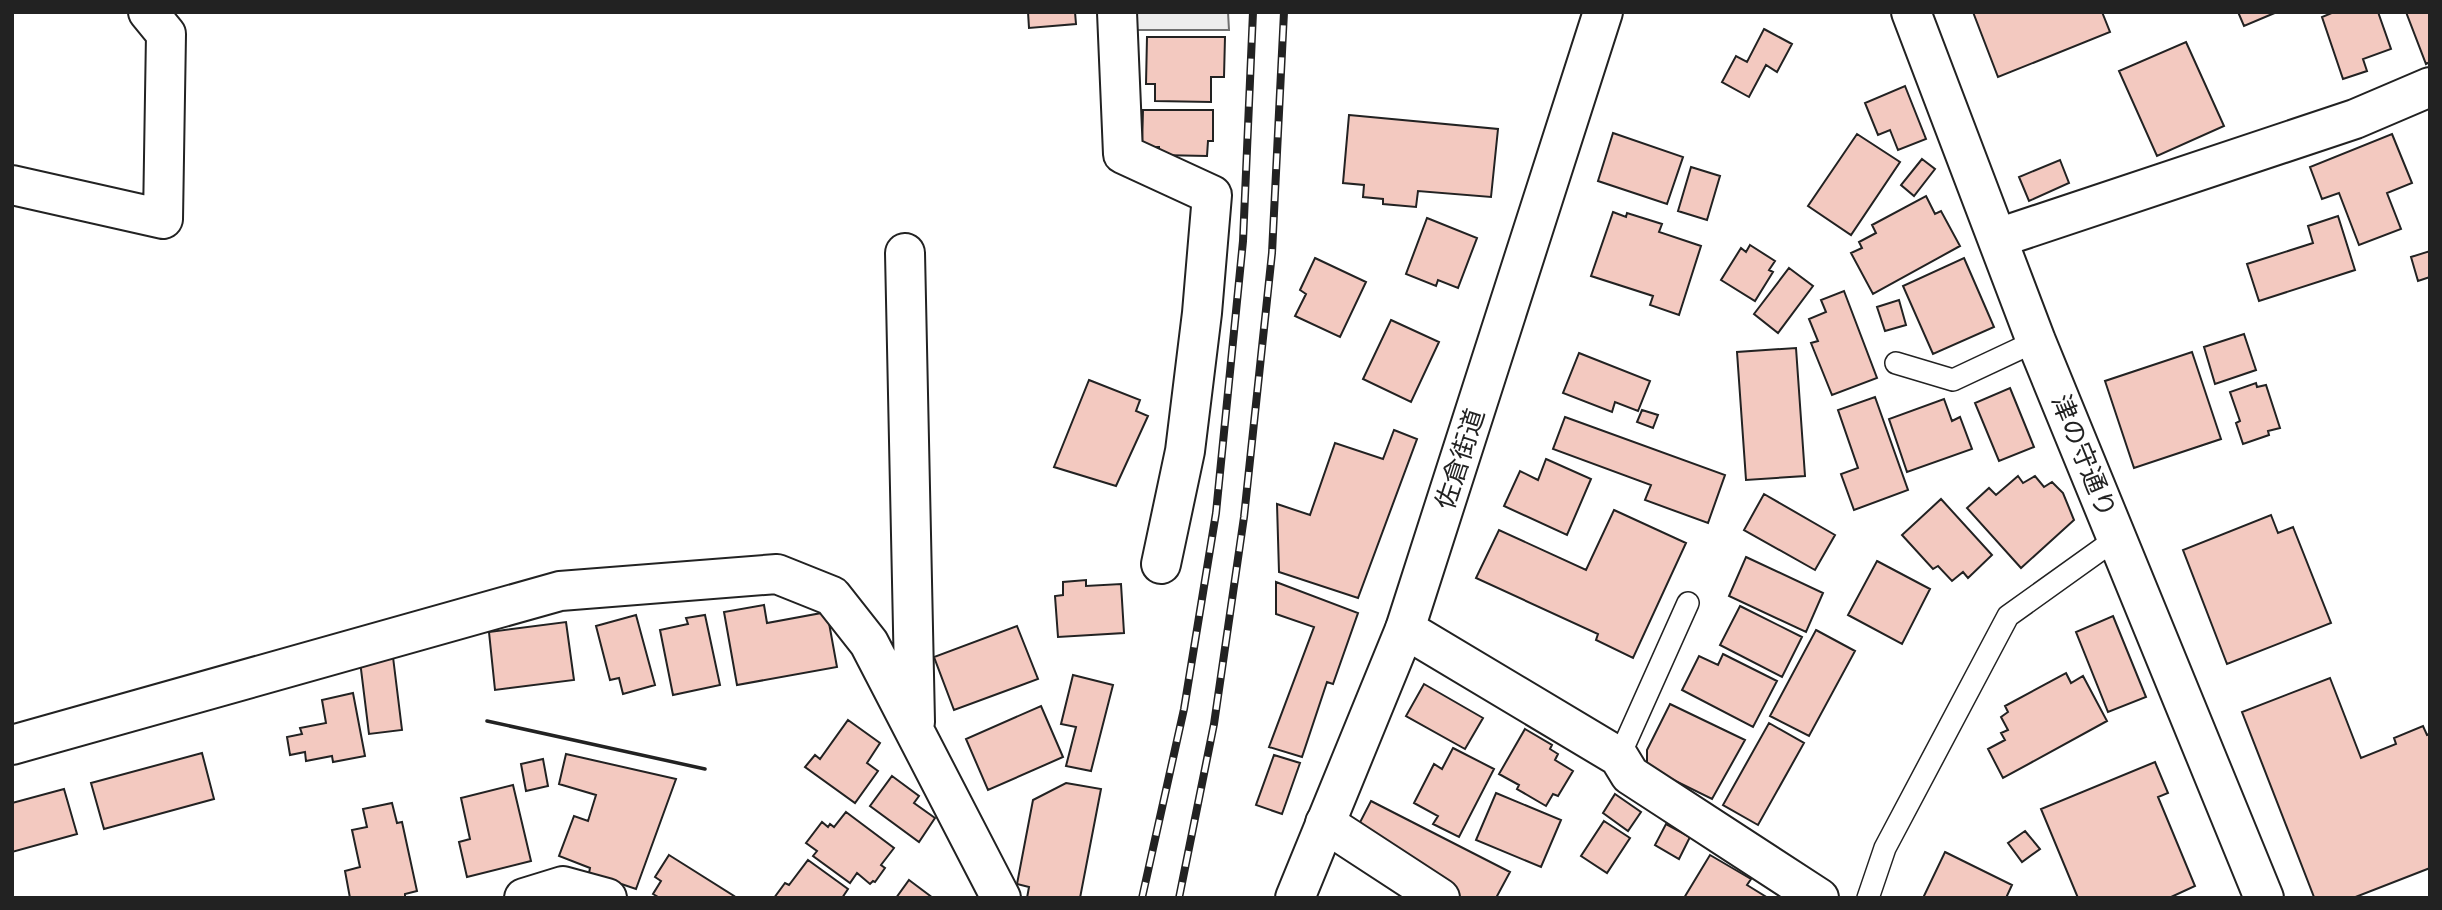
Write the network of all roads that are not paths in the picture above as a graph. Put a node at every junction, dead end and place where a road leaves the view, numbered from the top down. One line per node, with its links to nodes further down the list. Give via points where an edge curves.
1 (148, 12): 6 (street, via 166,34 163,219)
2 (1117, 12): 12 (street, via 1123,154 1212,195 1185,451)
3 (1603, 12): 14 (street, 佐倉街道)
4 (1911, 12): 7 (street, 津の守通り)
5 (2430, 87): 7 (street, via 2355,119)
6 (12, 185)
7 (1998, 238): 9 (street, 津の守通り)
8 (905, 253): 15 (street)
9 (2036, 341): 10 (lane, via 1953,380); 11 (street, 津の守通り)
10 (1896, 363)
11 (2117, 538): 25 (lane, via 2008,616 1885,848); 26 (street, 津の守通り)
12 (1161, 564)
13 (1688, 603): 17 (lane)
14 (1405, 629): 17 (street); 18 (street, 佐倉街道)
15 (915, 731): 16 (street, via 869,643 832,596 777,574 560,591); 21 (street)
16 (12, 744)
17 (1619, 757): 24 (street, via 1630,775)
18 (1325, 823): 22 (street, 佐倉街道); 23 (street)
19 (524, 898): 20 (street, via 563,886)
20 (607, 898)
21 (1001, 898)
22 (1295, 898)
23 (1440, 898)
24 (1819, 898)
25 (1868, 898)
26 (2264, 898)

